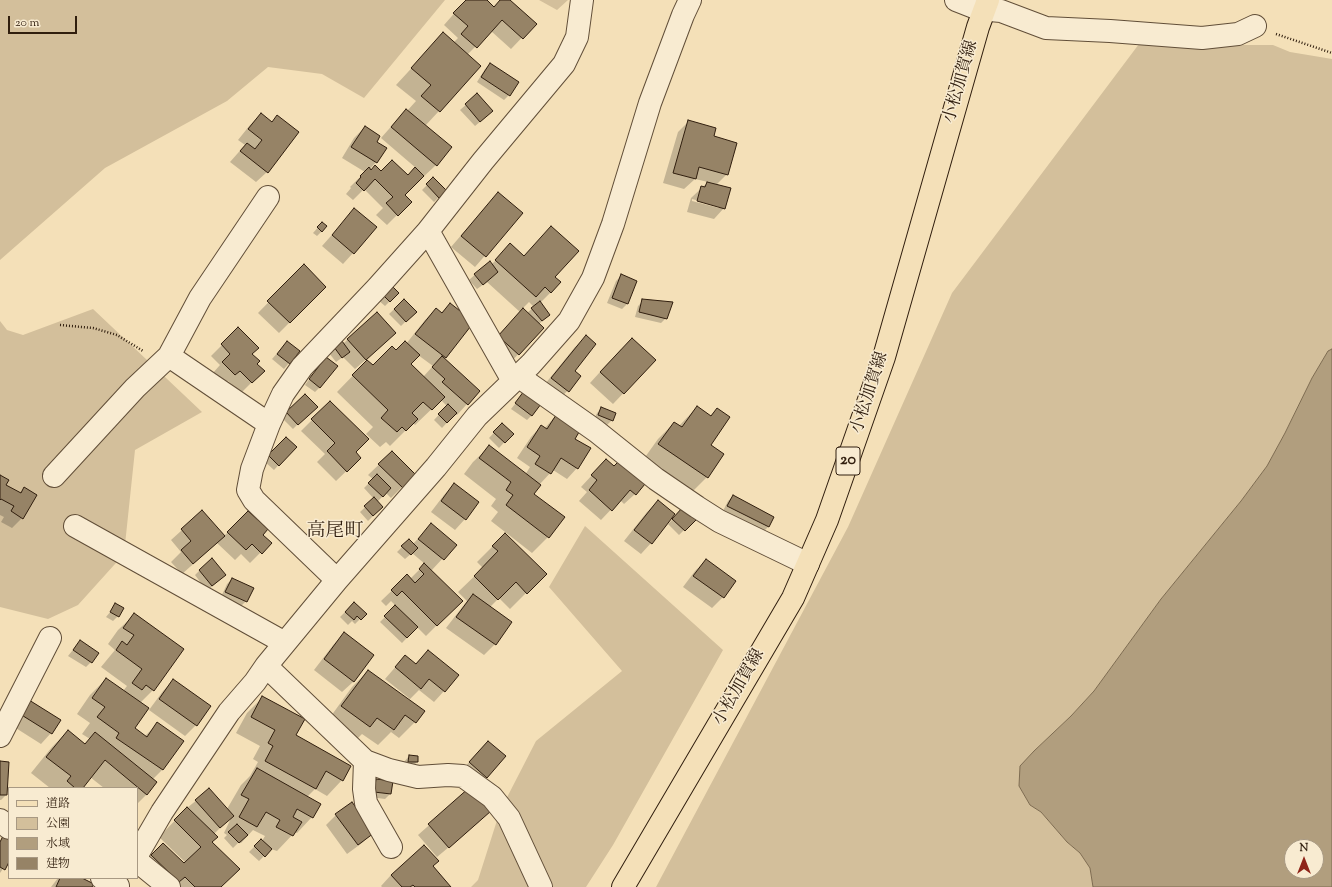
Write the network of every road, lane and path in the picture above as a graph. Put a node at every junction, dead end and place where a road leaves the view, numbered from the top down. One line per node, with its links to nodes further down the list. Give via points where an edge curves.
1 (582, 0): 8 (street, via 577,37 564,64)
2 (690, 0): 11 (street, via 650,102 613,224 593,278 569,321)
3 (956, 0): 4 (street, via 979,9)
4 (986, 4): 5 (street, via 1046,28 1202,38 1238,34); 15 (main road, 小松加賀線 / 20, via 884,357 827,520)
5 (1255, 26): 6 (path)
6 (1332, 53)
7 (268, 197): 10 (street, via 200,298)
8 (428, 231): 11 (street); 12 (street, via 302,366 283,394)
9 (60, 325): 10 (path, via 94,328 117,335)
10 (164, 361): 12 (street); 13 (street, via 135,388)
11 (515, 379): 15 (street, via 596,430 656,479 719,521); 16 (street, via 477,416)
12 (269, 424): 16 (street, via 252,469 248,490 254,500)
13 (54, 476)
14 (75, 526): 18 (street)
15 (808, 564): 29 (main road, 小松加賀線 / 20, via 793,598)
16 (337, 580): 18 (street)
17 (50, 638): 20 (street)
18 (285, 643): 19 (street)
19 (266, 666): 21 (street); 25 (street, via 229,712 162,812)
20 (0, 736)
21 (365, 761): 24 (street, via 366,803); 28 (street, via 418,777 463,776 492,797 509,818)
22 (0, 820): 23 (street)
23 (8, 827)
24 (391, 847)
25 (138, 853)
26 (138, 862): 27 (street)
27 (168, 887)
28 (541, 887)
29 (623, 887)

